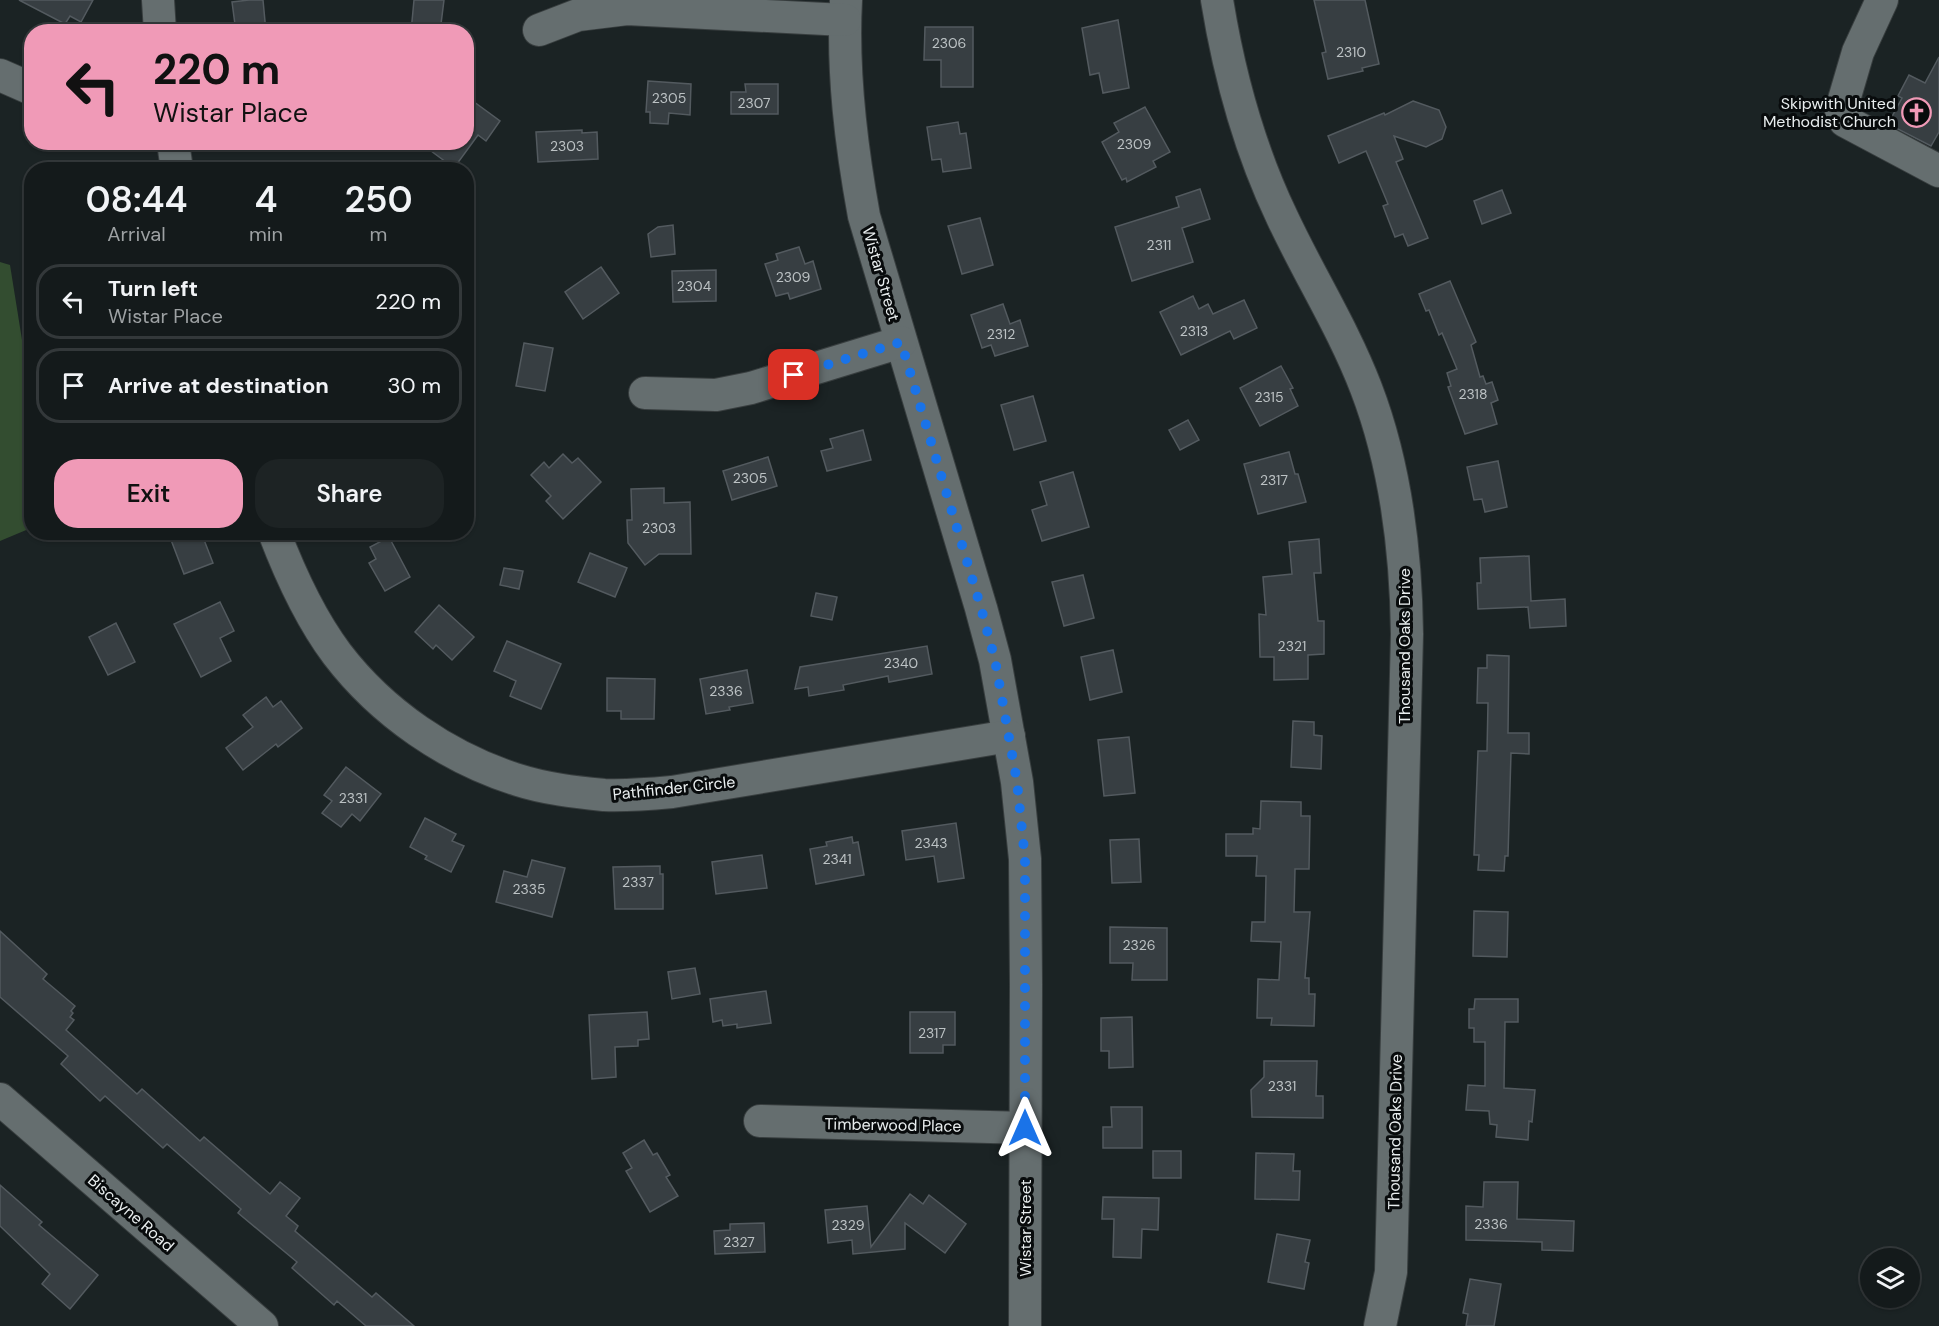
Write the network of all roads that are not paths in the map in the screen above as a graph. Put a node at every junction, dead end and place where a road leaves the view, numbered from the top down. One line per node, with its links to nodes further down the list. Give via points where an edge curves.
1 (158, 0): 5 (street)
2 (1217, 0): 19 (street, Thousand Oaks Drive, via 1227,58 1254,151 1281,217 1343,335 1367,391 1388,461 1402,542 1407,634 1391,1272)
3 (1882, 0): 9 (street, via 1858,52 1841,110 1845,121)
4 (846, 10): 6 (street, via 627,9 578,15); 10 (street, Wistar Street, via 844,72 858,182 864,216)
5 (160, 24)
6 (539, 30)
7 (0, 75): 8 (street)
8 (24, 86)
9 (1939, 171)
10 (901, 342): 11 (street, via 716,395); 13 (street, Wistar Street, via 981,608)
11 (645, 393)
12 (277, 540): 13 (street, Pathfinder Circle, via 324,635 380,701 422,734 520,781 605,795 672,792)
13 (1009, 736): 16 (street, Wistar Street, via 1025,859)
14 (0, 1099): 17 (street, Biscayne Road)
15 (760, 1121): 16 (street, Timberwood Place)
16 (1025, 1128): 18 (street, Wistar Street)
17 (259, 1325)
18 (1025, 1326)
19 (1380, 1326)

